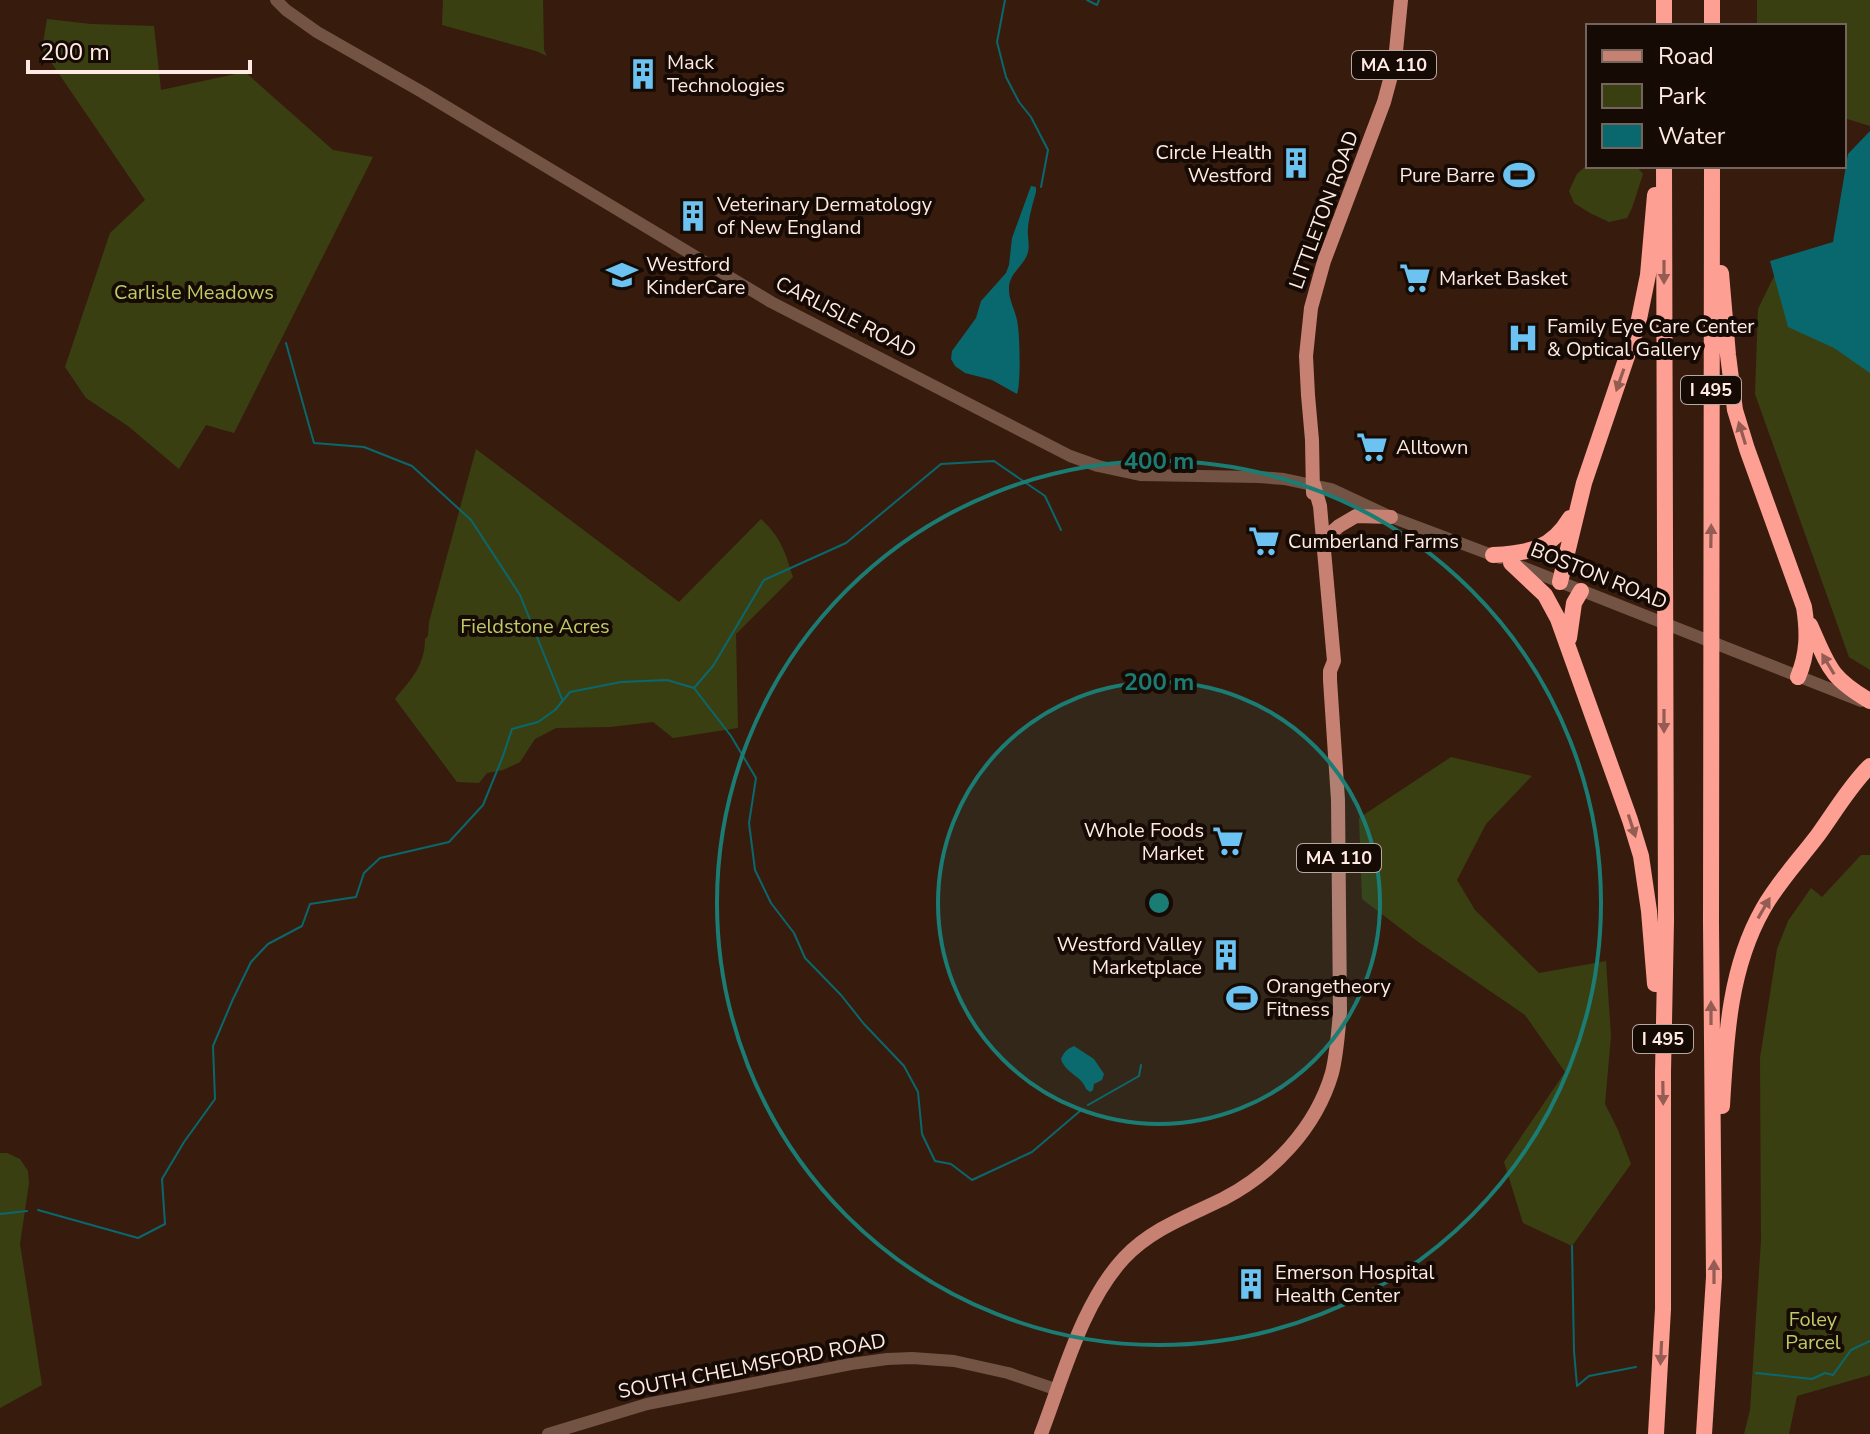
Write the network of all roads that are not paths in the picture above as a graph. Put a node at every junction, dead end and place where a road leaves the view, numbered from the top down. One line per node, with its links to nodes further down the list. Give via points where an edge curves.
1 (276, 0): 11 (main road, CARLISLE ROAD, via 317,32 771,302 1070,456 1140,475 1259,477)
2 (1401, 0): 11 (main road, LITTLETON ROAD / MA 110, via 1395,61 1384,102 1314,295 1306,366)
3 (1664, 0): 5 (highway)
4 (1712, 0): 6 (highway)
5 (1664, 24)
6 (1712, 24)
7 (1662, 168): 12 (highway, one-way to 12, via 1638,324)
8 (1662, 168): 25 (highway, I 495, one-way to 25)
9 (1712, 168): 10 (highway, I 495)
10 (1712, 185): 19 (highway, one-way to 10, via 1735,410); 26 (highway, I 495, one-way to 10)
11 (1314, 485): 13 (main road, BOSTON ROAD); 14 (main road, LITTLETON ROAD / MA 110); 21 (main road, LITTLETON ROAD / MA 110, via 1325,662)
12 (1581, 495): 15 (highway, via 1551,542 1528,552); 17 (highway)
13 (1391, 517): 14 (main road, via 1356,516); 15 (main road, BOSTON ROAD)
14 (1323, 540): 21 (main road, LITTLETON ROAD / MA 110, via 1334,661)
15 (1493, 555): 16 (main road, BOSTON ROAD)
16 (1511, 563): 17 (main road, BOSTON ROAD); 20 (highway, via 1545,595)
17 (1560, 582): 18 (main road, BOSTON ROAD)
18 (1581, 591): 20 (highway, via 1571,615); 22 (main road, BOSTON ROAD)
19 (1805, 613): 22 (highway, via 1807,643); 23 (highway, one-way to 19, via 1837,678)
20 (1568, 647): 25 (highway, one-way to 25, via 1641,856)
21 (1330, 671): 27 (main road, LITTLETON ROAD / MA 110, via 1338,800 1340,1012 1330,1079 1306,1128 1268,1169 1235,1192 1164,1227 1126,1256 1091,1306)
22 (1798, 677): 23 (main road, BOSTON ROAD)
23 (1870, 703)
24 (1868, 764): 26 (highway, one-way to 24, via 1728,1024 1748,941 1779,884)
25 (1663, 1048): 30 (highway, I 495, one-way to 30, via 1663,1309)
26 (1712, 1203): 31 (highway, I 495, one-way to 26, via 1714,1277)
27 (1058, 1390): 28 (main road, SOUTH CHELMSFORD ROAD, via 954,1361 887,1359 647,1404); 29 (main road, LITTLETON ROAD / MA 110)
28 (548, 1434)
29 (1041, 1434)
30 (1656, 1434)
31 (1704, 1434)

